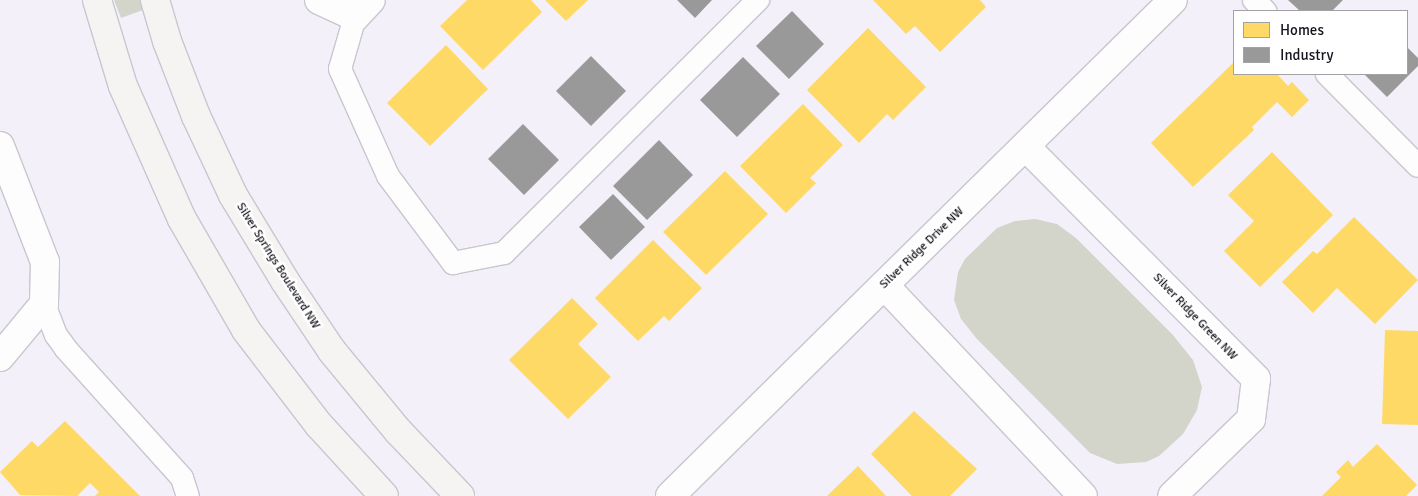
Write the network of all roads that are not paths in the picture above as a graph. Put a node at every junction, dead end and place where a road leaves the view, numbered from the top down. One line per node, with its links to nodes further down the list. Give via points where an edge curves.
1 (97, 0): 17 (street, via 123,86 182,219 246,330 319,425)
2 (155, 0): 18 (street, Silver Springs Boulevard NW, via 167,41 233,195 285,281 338,358 398,431)
3 (319, 0): 7 (street)
4 (758, 0): 7 (lane, via 504,253 452,263 388,176 340,68)
5 (1174, 0): 11 (street, Silver Ridge Drive NW)
6 (1254, 0): 8 (lane)
7 (363, 9)
8 (1264, 10)
9 (1328, 75): 12 (lane)
10 (0, 146): 14 (street, via 45,262)
11 (1027, 148): 13 (street, Silver Ridge Drive NW); 21 (street, Silver Ridge Green NW, via 1256,379 1251,419)
12 (1418, 166)
13 (884, 286): 19 (street, Silver Ridge Drive NW); 20 (street)
14 (44, 304): 15 (street); 16 (lane, via 56,335 66,349 182,478)
15 (0, 358)
16 (188, 496)
17 (384, 496)
18 (460, 496)
19 (670, 496)
20 (1083, 496)
21 (1172, 496)

